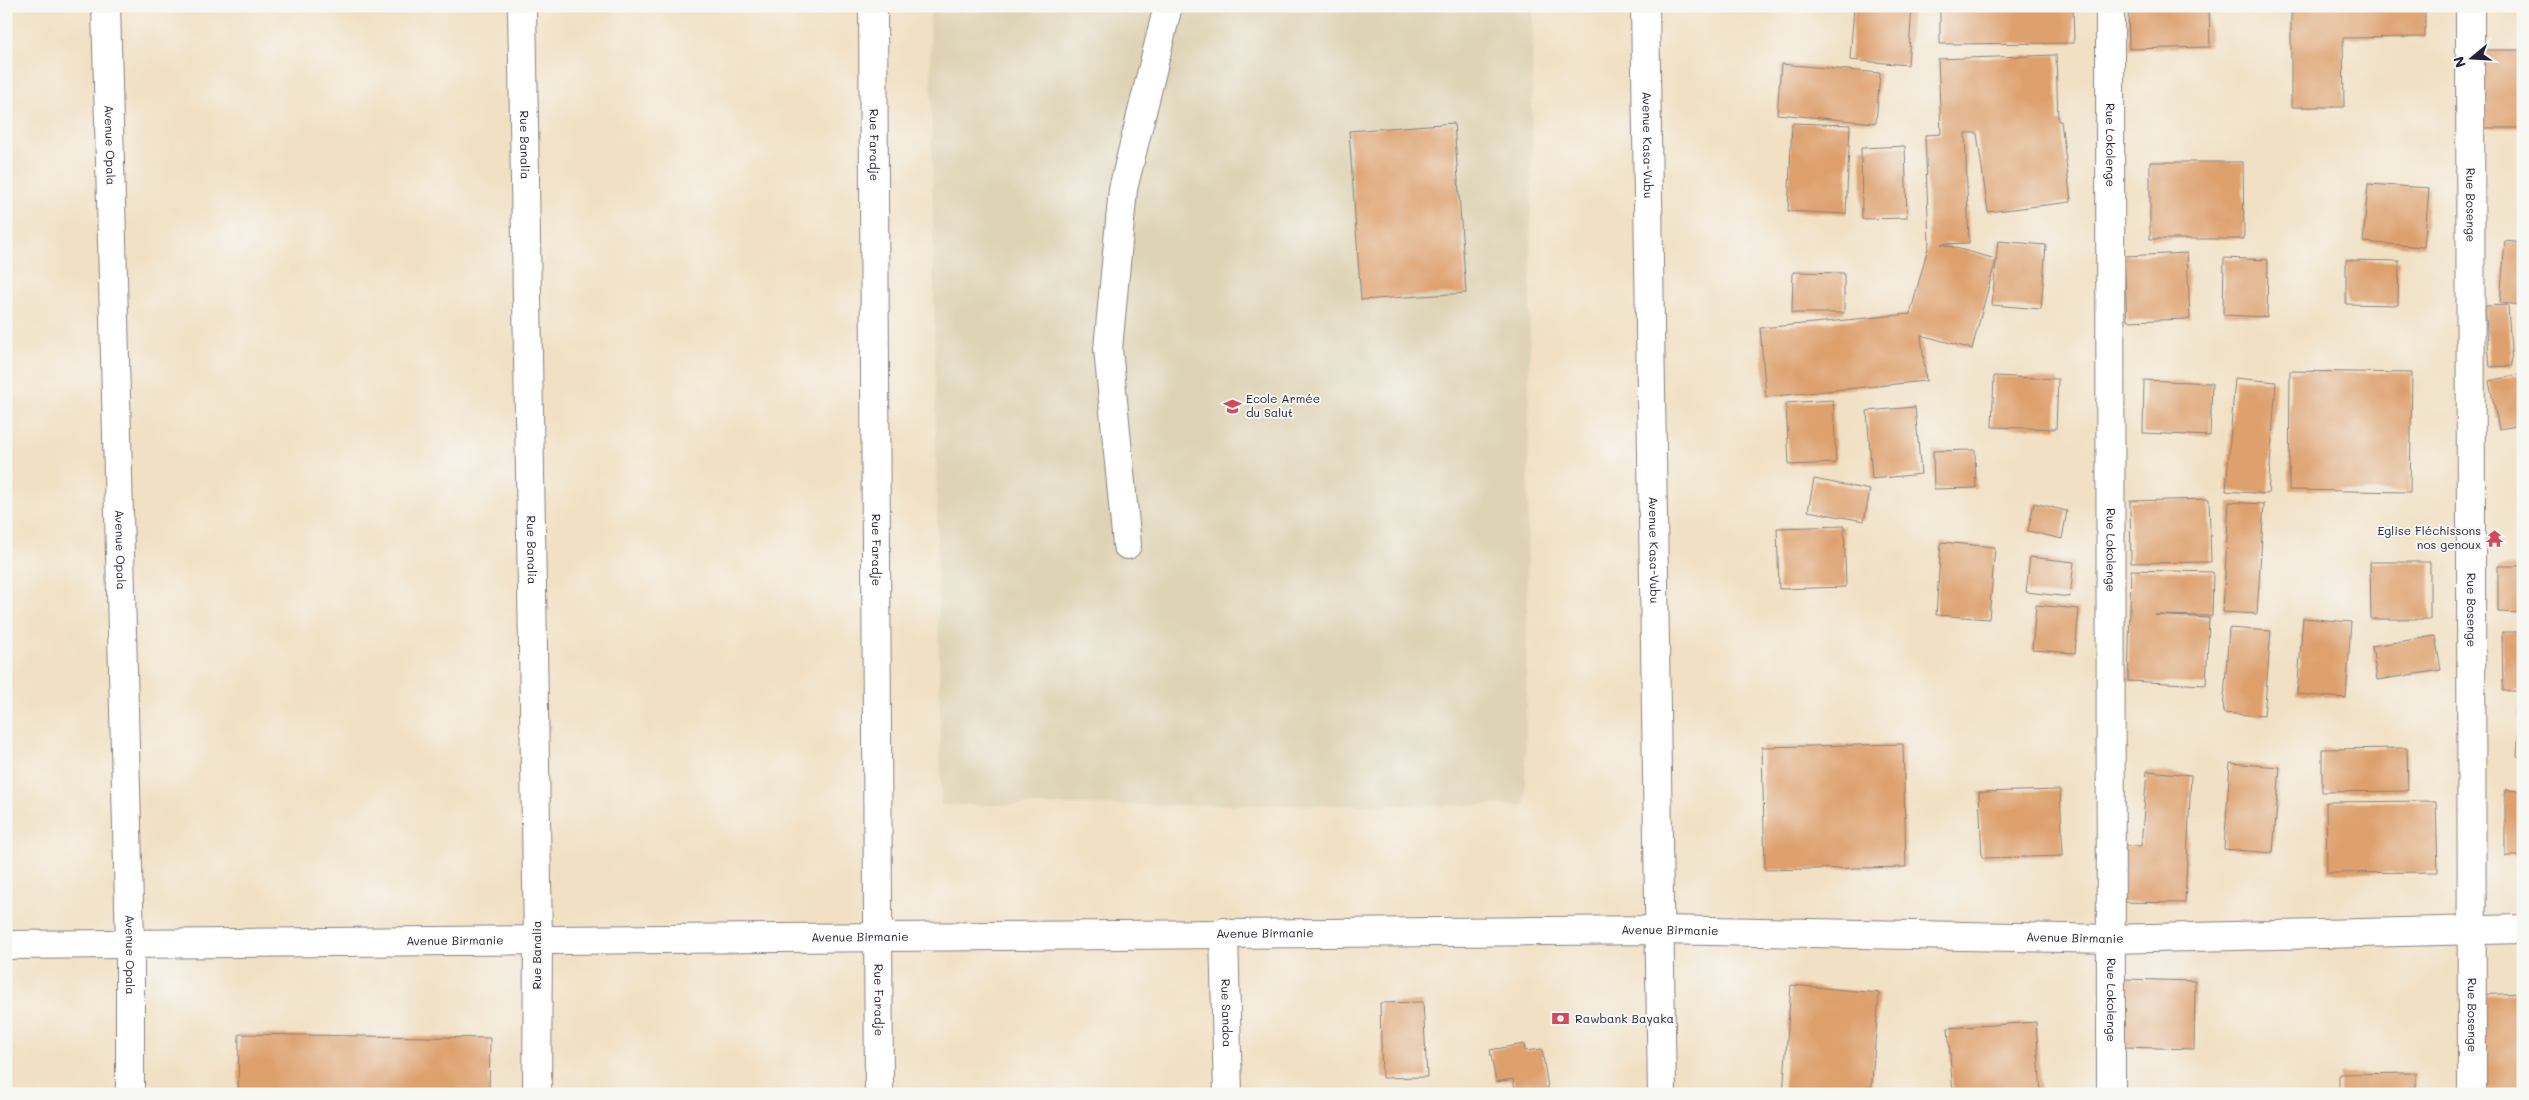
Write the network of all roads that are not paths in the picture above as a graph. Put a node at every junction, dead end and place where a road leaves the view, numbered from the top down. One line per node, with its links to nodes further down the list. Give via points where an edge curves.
1 (106, 6): 16 (street, Avenue Opala)
2 (522, 6): 14 (street, Rue Banalia)
3 (873, 6): 13 (street, Rue Faradje)
4 (1168, 6): 8 (street, via 1123,189 1108,349)
5 (1645, 6): 10 (street, Avenue Kasa-Vubu)
6 (2110, 6): 15 (street, Rue Lokolenge)
7 (2470, 6): 11 (street, Rue Bosenge)
8 (1127, 545)
9 (2523, 929): 11 (street, Avenue Birmanie)
10 (1660, 930): 12 (street, Avenue Birmanie); 15 (street, Avenue Birmanie); 22 (street, Avenue Kasa-Vubu)
11 (2472, 930): 15 (street, Avenue Birmanie); 24 (street, Rue Bosenge)
12 (1224, 932): 13 (street, Avenue Birmanie); 21 (street, Rue Sandoa)
13 (877, 936): 14 (street, Avenue Birmanie); 20 (street, Rue Faradje)
14 (538, 939): 16 (street, Avenue Birmanie); 19 (street, Rue Banalia)
15 (2111, 939): 23 (street, Rue Lokolenge)
16 (130, 944): 17 (street, Avenue Birmanie); 18 (street, Avenue Opala)
17 (6, 945)
18 (130, 1094)
19 (537, 1094)
20 (879, 1094)
21 (1228, 1094)
22 (1662, 1094)
23 (2111, 1094)
24 (2472, 1094)

